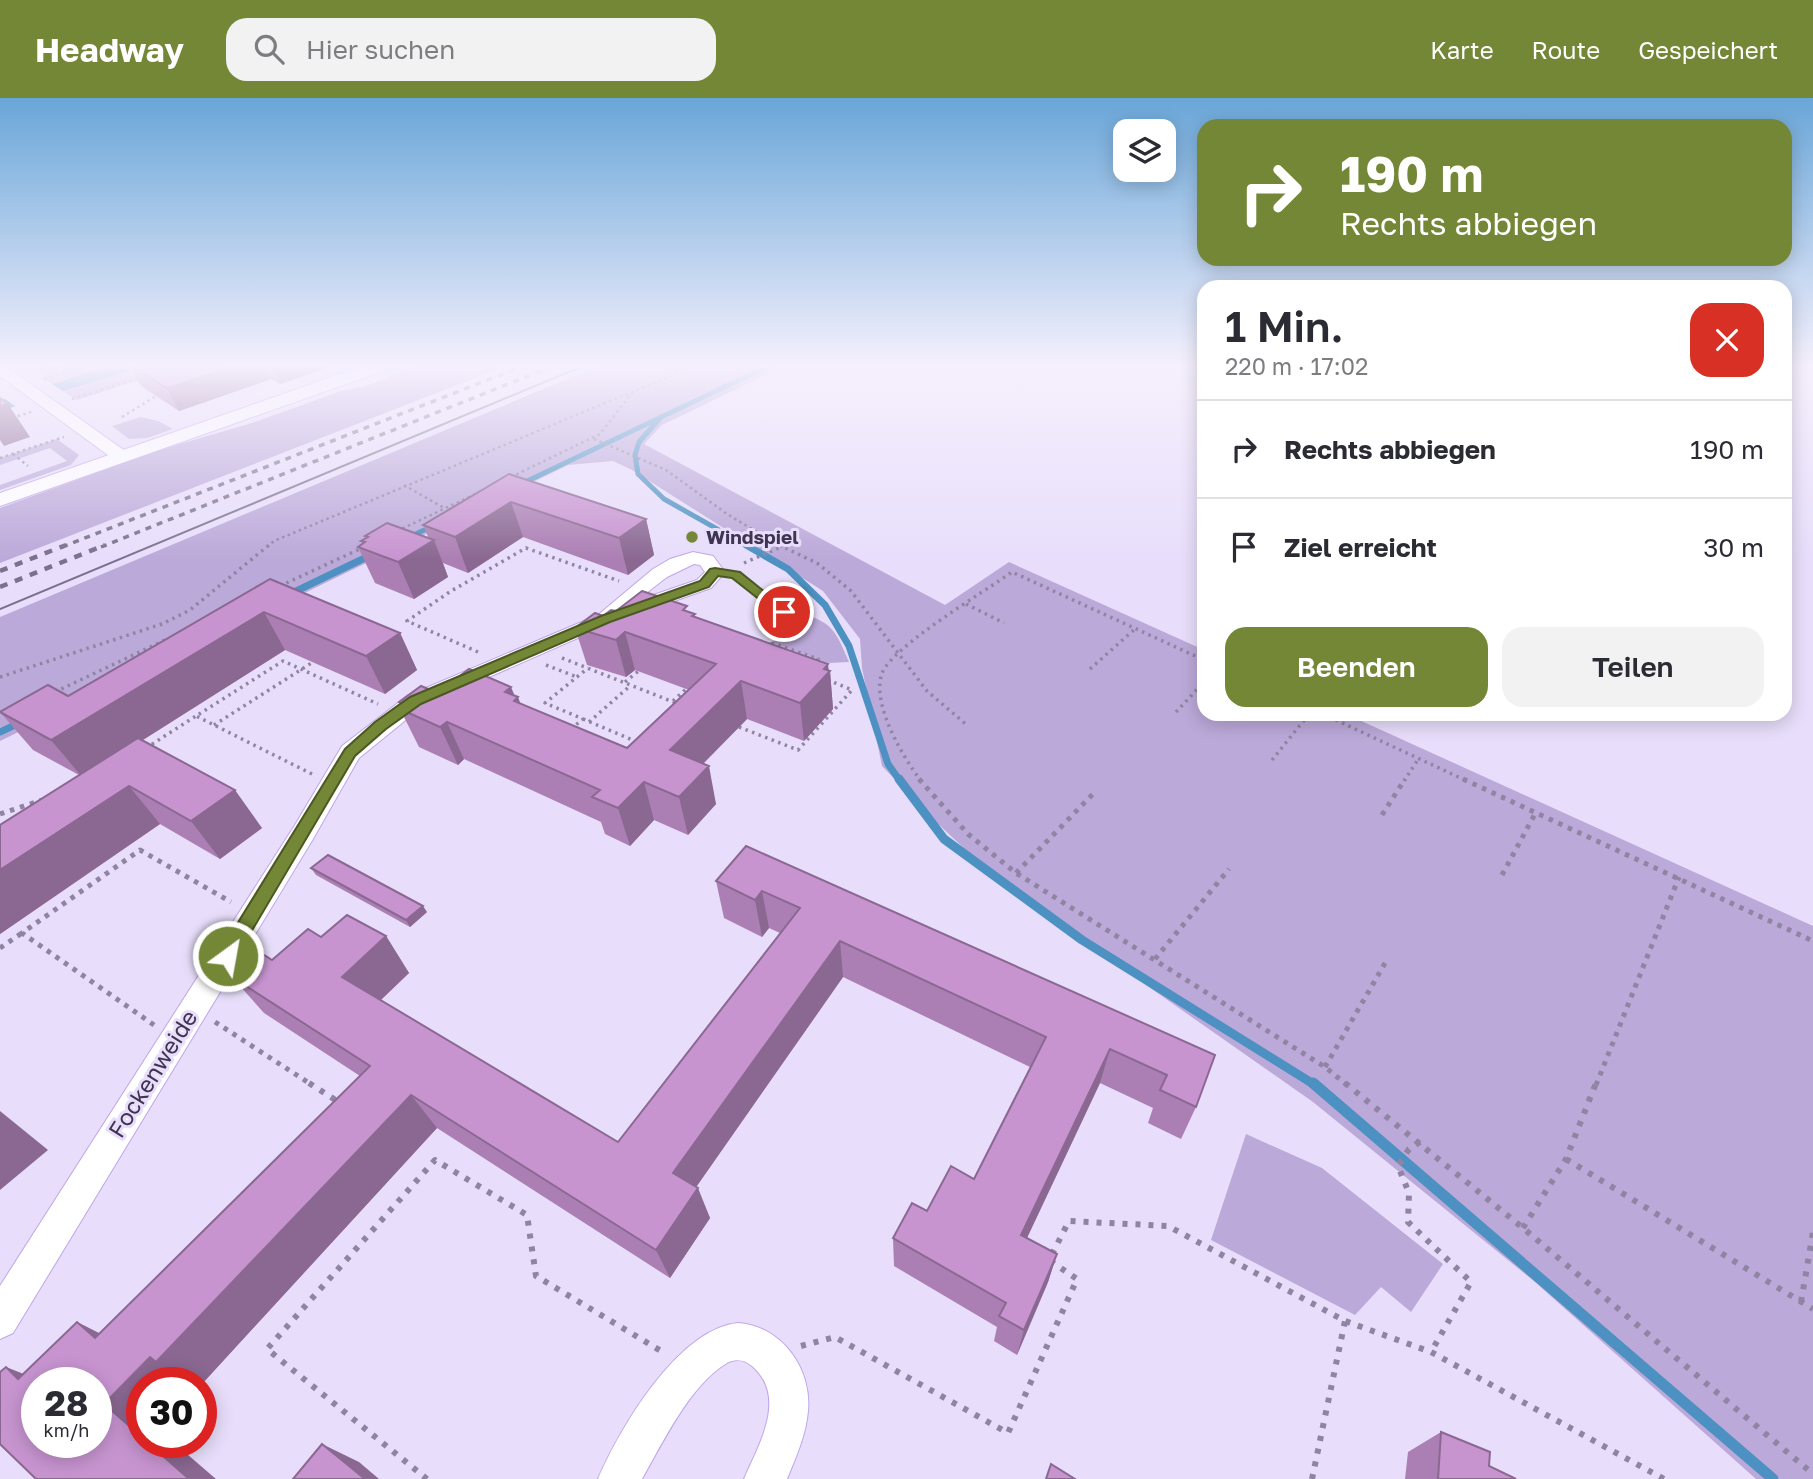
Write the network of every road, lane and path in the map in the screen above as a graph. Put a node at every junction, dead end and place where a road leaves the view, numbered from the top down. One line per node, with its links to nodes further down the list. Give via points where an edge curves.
1 (83, 430): 7 (path)
2 (84, 430): 8 (street)
3 (197, 430): 8 (street)
4 (535, 430): 12 (path)
5 (603, 430): 6 (path)
6 (593, 438): 11 (path); 18 (path, via 666,470)
7 (13, 454): 9 (path); 10 (path)
8 (122, 457): 14 (street)
9 (0, 458)
10 (29, 466)
11 (507, 479)
12 (404, 485): 15 (path); 40 (path, via 274,541 190,610 171,620)
13 (494, 485): 15 (path)
14 (0, 500)
15 (444, 509): 16 (path)
16 (395, 532)
17 (370, 544): 22 (path)
18 (782, 547): 19 (path); 29 (path, via 817,563 851,591)
19 (751, 560)
20 (715, 572): 21 (street, Fockenweide, via 704,560 688,558 672,564); 24 (lane, via 736,575); 25 (street, Fockenweide, via 704,584)
21 (640, 589): 25 (street, Fockenweide); 33 (path, via 526,548 407,621)
22 (271, 590)
23 (966, 604): 26 (path); 27 (path, via 1012,572); 29 (path)
24 (784, 612): 34 (path, via 788,616 774,631 782,634 772,643 818,659)
25 (606, 619): 30 (street, Fockenweide)
26 (1004, 623)
27 (1136, 628): 31 (path); 38 (path)
28 (173, 636): 46 (path)
29 (898, 653): 59 (path, via 927,691); 79 (path, via 882,674 881,706 906,761 968,834)
30 (543, 657): 33 (street, Fockenweide); 35 (path); 41 (path)
31 (1197, 657)
32 (313, 662): 37 (path)
33 (505, 663): 52 (street, Fockenweide, via 415,701)
34 (812, 666)
35 (589, 668): 41 (path); 42 (path)
36 (640, 668): 42 (path)
37 (301, 669): 52 (path); 53 (path, via 283,661); 58 (path)
38 (1090, 669)
39 (818, 676): 64 (path, via 852,690 798,750)
40 (0, 677)
41 (578, 677): 54 (path, via 545,704)
42 (625, 682): 43 (path)
43 (631, 685): 47 (path); 57 (path)
44 (687, 688): 47 (path)
45 (1197, 690): 51 (path)
46 (49, 694)
47 (673, 701): 48 (path)
48 (680, 704): 49 (path); 50 (path)
49 (692, 709)
50 (672, 712)
51 (1176, 712)
52 (398, 713): 72 (street, Fockenweide, via 350,752)
53 (196, 716): 58 (path); 69 (path)
54 (583, 719): 57 (path); 62 (path)
55 (1303, 721): 71 (path)
56 (1338, 721): 70 (path)
57 (589, 722): 65 (path)
58 (214, 725): 72 (path)
59 (968, 726)
60 (739, 727): 64 (path)
61 (774, 732): 64 (path)
62 (566, 734)
63 (647, 735): 66 (path)
64 (767, 738)
65 (629, 739): 66 (path); 67 (path)
66 (639, 743): 68 (path)
67 (621, 746)
68 (631, 750)
69 (140, 752)
70 (1419, 758): 75 (path); 77 (path)
71 (1272, 760)
72 (331, 784): 82 (street, Fockenweide)
73 (1093, 794): 79 (path)
74 (51, 797): 76 (path)
75 (1536, 812): 80 (path); 81 (path)
76 (0, 814)
77 (1382, 815)
78 (1229, 869): 87 (path)
79 (1016, 873): 87 (path)
80 (1502, 875)
81 (1679, 877): 84 (path); 93 (path)
82 (253, 915): 83 (path, via 140,850); 88 (street, Fockenweide)
83 (22, 933): 85 (path); 89 (path)
84 (1813, 941)
85 (0, 948)
86 (1388, 958): 90 (path)
87 (1155, 959): 90 (path)
88 (194, 1008): 89 (street, Fockenweide); 91 (path)
89 (175, 1040): 98 (street, Fockenweide)
90 (1325, 1067): 92 (path)
91 (352, 1111)
92 (1420, 1142): 94 (path); 100 (path, via 1398,1166 1409,1193 1408,1222 1471,1282)
93 (1566, 1159): 94 (path); 96 (path)
94 (1523, 1228): 103 (path)
95 (1813, 1233): 96 (path)
96 (1801, 1302): 97 (path)
97 (1813, 1309)
98 (0, 1320)
99 (1345, 1321): 100 (path); 101 (path, via 1168,1226 1069,1222 1049,1260 1077,1279 1008,1433 835,1337); 107 (path)
100 (1431, 1352): 108 (path)
101 (769, 1354): 102 (street, via 747,1340 728,1343); 106 (street, via 786,1375 789,1403 786,1430)
102 (691, 1369): 104 (path, via 536,1276 527,1215 435,1160 267,1349); 105 (street)
103 (1813, 1474)
104 (427, 1479)
105 (619, 1479)
106 (765, 1479)
107 (1312, 1479)
108 (1664, 1479)

